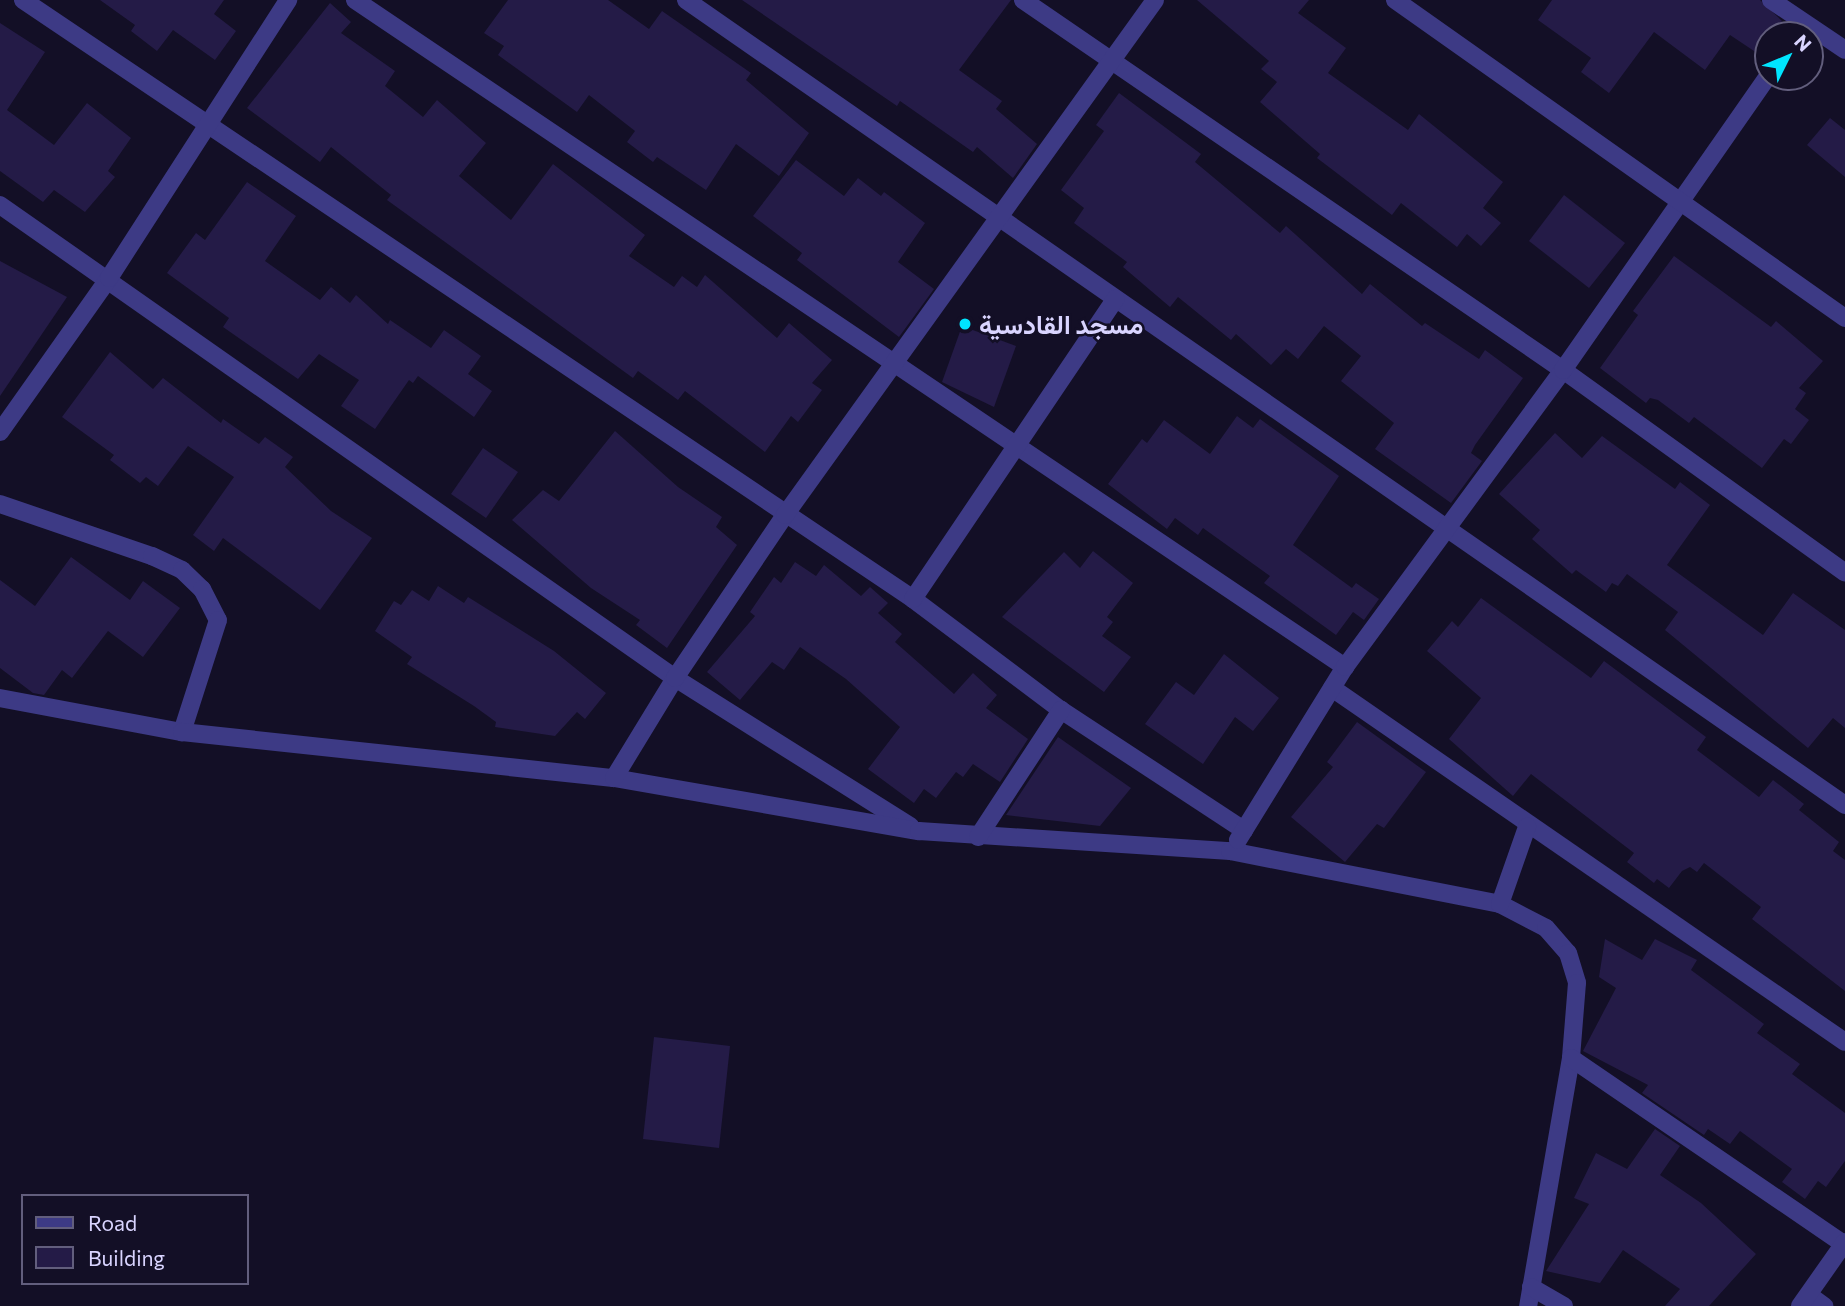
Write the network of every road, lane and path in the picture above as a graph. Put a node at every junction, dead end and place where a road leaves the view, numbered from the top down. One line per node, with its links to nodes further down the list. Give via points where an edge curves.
1 (23, 0): 14 (street)
2 (288, 0): 14 (street)
3 (355, 0): 21 (street)
4 (686, 0): 17 (street)
5 (1023, 0): 12 (street)
6 (1155, 0): 12 (street)
7 (1395, 0): 15 (street)
8 (1771, 0): 9 (street)
9 (1792, 21)
10 (1824, 40): 11 (street)
11 (1845, 50)
12 (1111, 62): 17 (street); 22 (street)
13 (1758, 91): 15 (street)
14 (209, 124): 18 (street); 26 (street)
15 (1682, 203): 20 (street); 22 (street)
16 (0, 205): 18 (street)
17 (999, 216): 19 (street); 21 (street)
18 (109, 278): 23 (street); 31 (street)
19 (1115, 299): 24 (street); 27 (street)
20 (1845, 318)
21 (895, 360): 24 (street); 26 (street)
22 (1563, 370): 27 (street); 28 (street)
23 (1, 428)
24 (1015, 444): 29 (street); 30 (street)
25 (0, 504): 35 (street, via 152,556 182,570 202,589 218,620)
26 (785, 515): 29 (street); 31 (street)
27 (1447, 529): 30 (street); 37 (street)
28 (1845, 573)
29 (913, 599): 34 (street)
30 (1345, 667): 32 (street)
31 (675, 678): 36 (street); 40 (street)
32 (1332, 688): 38 (street); 39 (street)
33 (0, 698): 35 (street)
34 (1061, 710): 39 (street); 41 (street)
35 (182, 732): 36 (street)
36 (614, 778): 40 (street)
37 (1845, 805)
38 (1527, 827): 43 (street); 44 (street)
39 (1244, 830): 42 (street)
40 (919, 831): 41 (street)
41 (978, 836): 42 (street)
42 (1230, 851): 43 (street)
43 (1500, 904): 45 (street, via 1546,928 1568,953 1577,983)
44 (1845, 1042)
45 (1571, 1058): 46 (street); 47 (street)
46 (1844, 1243): 48 (street)
47 (1531, 1287): 49 (street); 50 (street)
48 (1805, 1300): 51 (street)
49 (1528, 1306)
50 (1564, 1306)
51 (1824, 1306)

